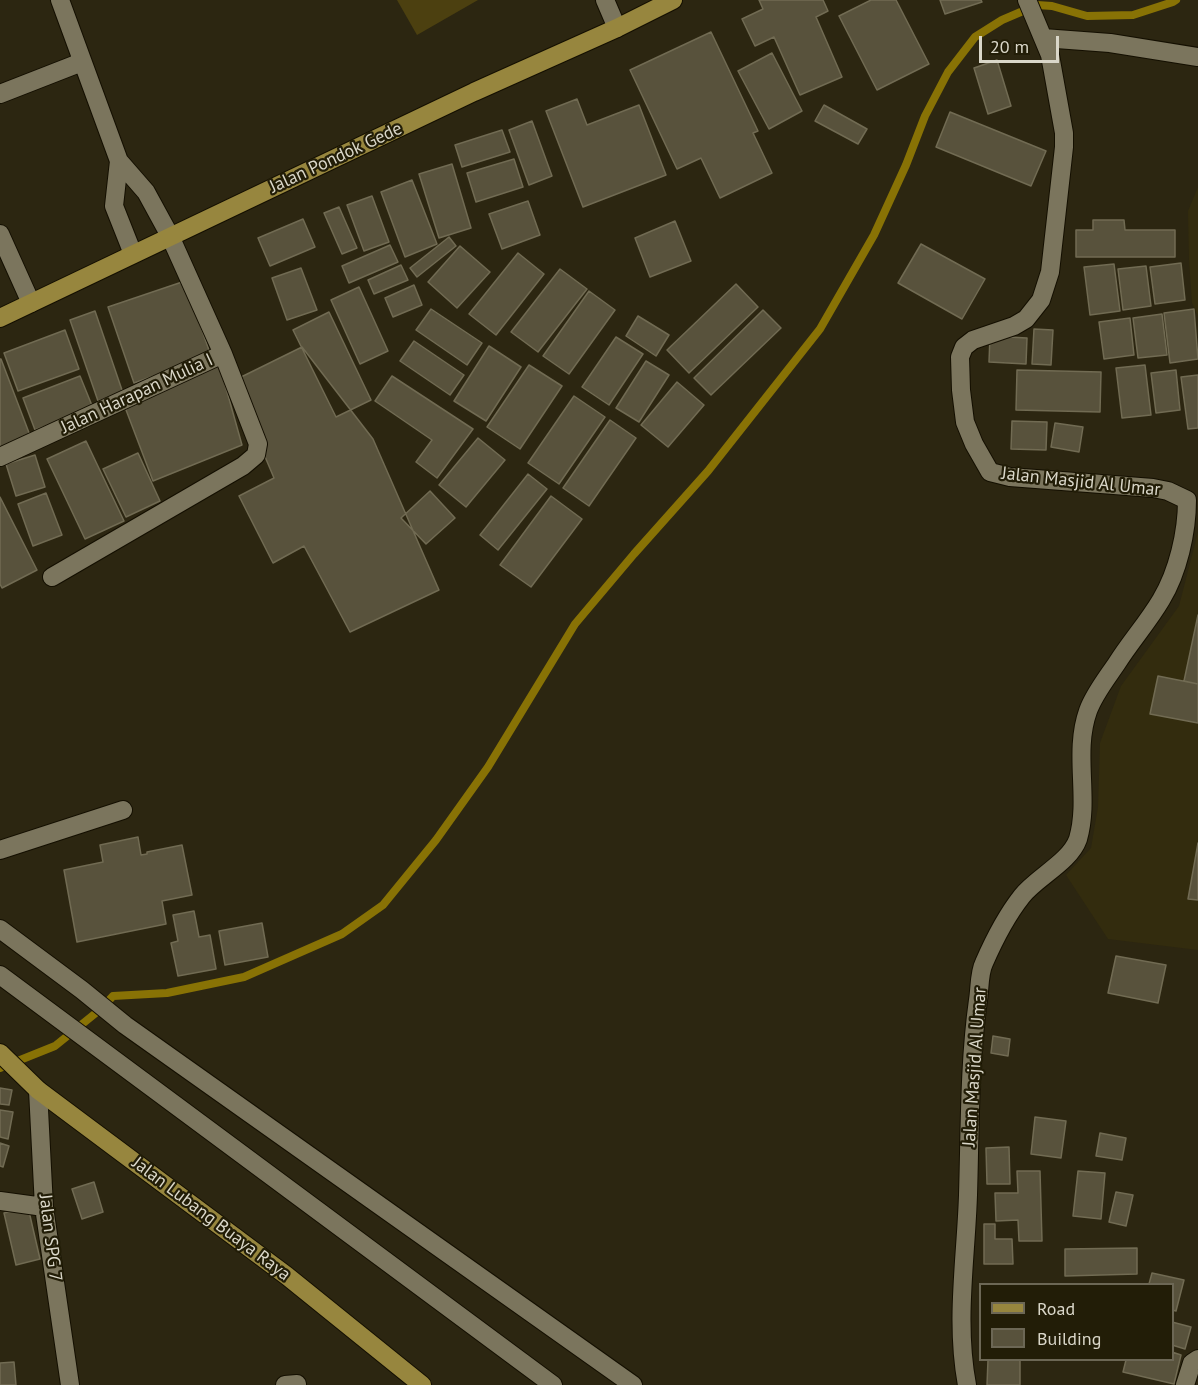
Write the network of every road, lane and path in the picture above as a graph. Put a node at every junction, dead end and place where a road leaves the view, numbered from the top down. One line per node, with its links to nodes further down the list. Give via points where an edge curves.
1 (60, 0): 8 (street)
2 (605, 0): 5 (street)
3 (673, 0): 5 (main road, Jalan Pondok Gede)
4 (1027, 0): 6 (street, Jalan Masjid Al Umar)
5 (617, 28): 12 (main road, Jalan Pondok Gede)
6 (1043, 38): 7 (street, via 1110,43); 18 (street, Jalan Masjid Al Umar, via 1064,134 1050,272 1041,300 1026,319 964,347 960,357 965,422 990,472 1010,477 1153,488)
7 (1198, 57)
8 (82, 62): 9 (street); 10 (street)
9 (0, 94)
10 (118, 161): 12 (street, Jalan Harapan Mulia I, via 146,192); 13 (street, via 114,206)
11 (0, 234): 14 (street)
12 (170, 236): 13 (main road, Jalan Pondok Gede); 16 (street, Jalan Harapan Mulia I)
13 (133, 254): 14 (main road, Jalan Pondok Gede)
14 (31, 303): 15 (main road, Jalan Pondok Gede)
15 (0, 318)
16 (223, 354): 17 (street, Jalan Harapan Mulia I); 19 (street, via 258,444 256,455)
17 (0, 457)
18 (1192, 501): 33 (street, Jalan Masjid Al Umar, via 1178,561 1162,598 1097,692 1088,712 1082,742 1082,816 1077,841 1068,856 1022,896 983,965 975,1020 961,1291)
19 (51, 577)
20 (123, 810): 21 (street)
21 (0, 850)
22 (0, 929): 32 (street, via 125,1026)
23 (0, 975): 31 (street)
24 (0, 1053): 25 (main road, Jalan Lubang Buaya Raya)
25 (38, 1090): 27 (street, Jalan SPG 7); 30 (main road, Jalan Lubang Buaya Raya, via 286,1276)
26 (0, 1201): 27 (street)
27 (44, 1207): 29 (street, Jalan SPG 7)
28 (1198, 1359): 34 (street, via 1192,1363)
29 (70, 1385)
30 (422, 1385)
31 (553, 1385)
32 (633, 1385)
33 (967, 1385)
34 (1185, 1385)

